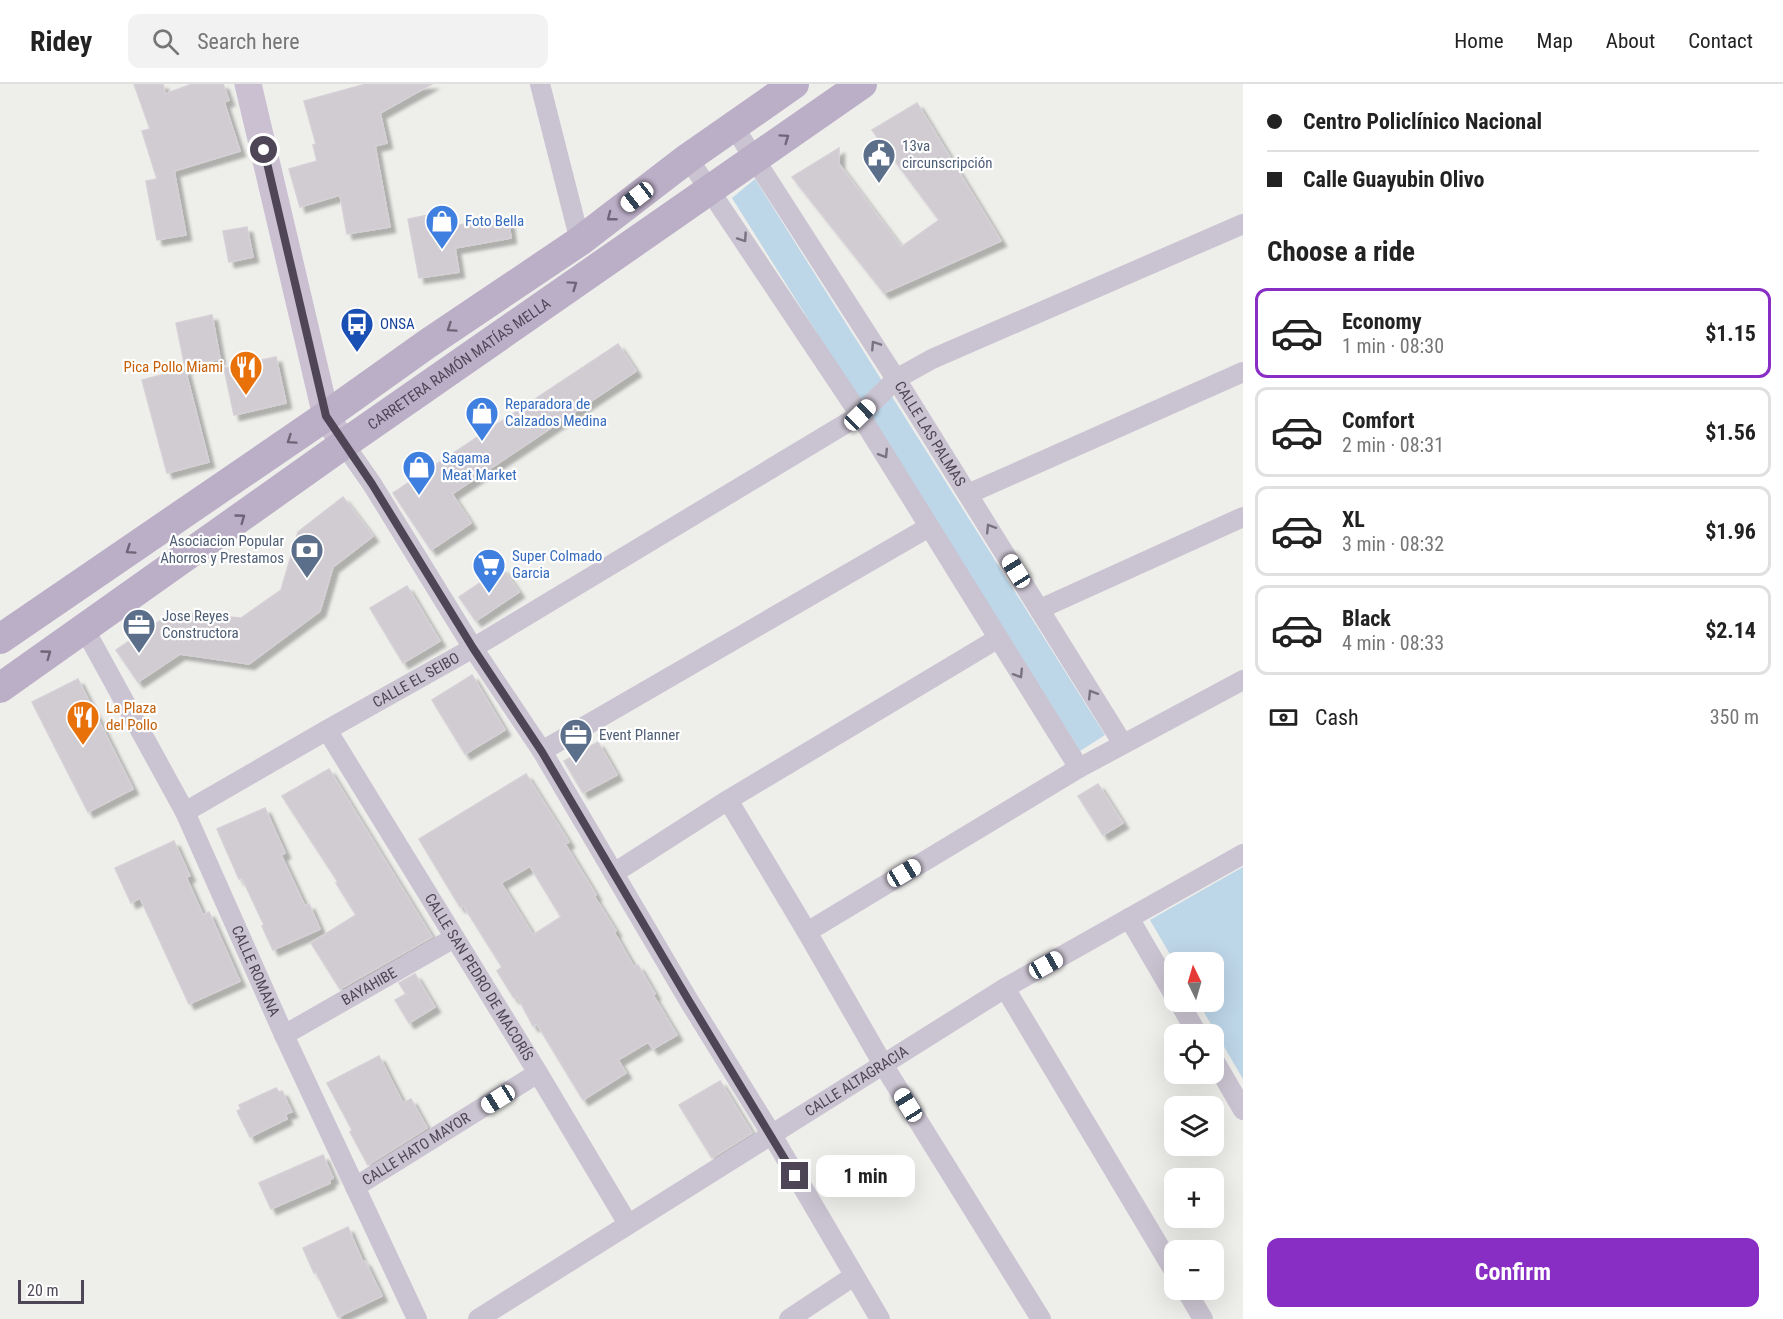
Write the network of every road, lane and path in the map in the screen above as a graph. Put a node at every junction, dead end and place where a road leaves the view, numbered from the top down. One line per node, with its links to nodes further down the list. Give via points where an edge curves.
1 (248, 84): 14 (main road)
2 (540, 84): 10 (street)
3 (794, 84): 5 (main road)
4 (862, 84): 7 (main road, CARRETERA RAMÓN MATÍAS MELLA, one-way to 4)
5 (734, 127): 6 (main road); 7 (street, CALLE LAS PALMAS)
6 (688, 158): 8 (street); 10 (main road, one-way to 10)
7 (755, 158): 8 (main road, CARRETERA RAMÓN MATÍAS MELLA); 12 (street, CALLE LAS PALMAS, one-way to 7)
8 (710, 190): 13 (street, one-way to 13); 15 (main road, CARRETERA RAMÓN MATÍAS MELLA, one-way to 8)
9 (1243, 224): 12 (street, CALLE EL SEIBO, via 932,359)
10 (580, 241): 14 (main road, one-way to 14)
11 (1243, 372): 16 (street)
12 (896, 379): 13 (street, CALLE EL SEIBO); 16 (street, CALLE LAS PALMAS)
13 (860, 415): 18 (street, one-way to 18); 23 (street, CALLE EL SEIBO)
14 (326, 416): 15 (main road); 21 (main road, one-way to 21)
15 (344, 444): 20 (main road, CARRETERA RAMÓN MATÍAS MELLA, one-way to 15); 23 (street)
16 (968, 494): 19 (street, CALLE LAS PALMAS, one-way to 16)
17 (1243, 517): 19 (street)
18 (929, 527): 22 (street); 28 (street)
19 (1040, 609): 27 (street, CALLE LAS PALMAS, one-way to 19)
20 (84, 628): 25 (main road, CARRETERA RAMÓN MATÍAS MELLA, one-way to 20); 31 (street, CALLE ROMANA)
21 (0, 639)
22 (997, 639): 29 (street, one-way to 29); 30 (street)
23 (473, 648): 26 (street, CALLE EL SEIBO); 28 (street)
24 (1243, 681): 27 (street)
25 (0, 688)
26 (327, 730): 31 (street, CALLE EL SEIBO); 36 (street, CALLE SAN PEDRO DE MACORÍS)
27 (1123, 744): 29 (street)
28 (542, 752): 33 (street)
29 (1078, 768): 35 (street)
30 (728, 800): 33 (street); 35 (street)
31 (185, 812): 39 (street, CALLE ROMANA)
32 (1243, 854): 34 (street, CALLE ALTAGRACIA)
33 (614, 873): 44 (street)
34 (1129, 918): 37 (street); 38 (street, CALLE ALTAGRACIA)
35 (807, 932): 40 (street)
36 (454, 938): 39 (street, BAYAHIBE); 41 (street, CALLE SAN PEDRO DE MACORÍS)
37 (1164, 978)
38 (1005, 988): 40 (street, CALLE ALTAGRACIA); 47 (street)
39 (284, 1035): 45 (street, CALLE ROMANA)
40 (884, 1066): 44 (street, CALLE ALTAGRACIA); 54 (street)
41 (538, 1073): 45 (street, CALLE HATO MAYOR); 46 (street, CALLE SAN PEDRO DE MACORÍS)
42 (1224, 1077): 43 (street)
43 (1243, 1110)
44 (772, 1135): 46 (street, CALLE ALTAGRACIA); 48 (street)
45 (355, 1187): 50 (street, CALLE ROMANA)
46 (628, 1224): 51 (street, CALLE ALTAGRACIA)
47 (1164, 1254)
48 (854, 1276): 52 (street); 53 (street)
49 (1192, 1300): 55 (street)
50 (417, 1319)
51 (478, 1319)
52 (789, 1319)
53 (880, 1319)
54 (1041, 1319)
55 (1203, 1319)

